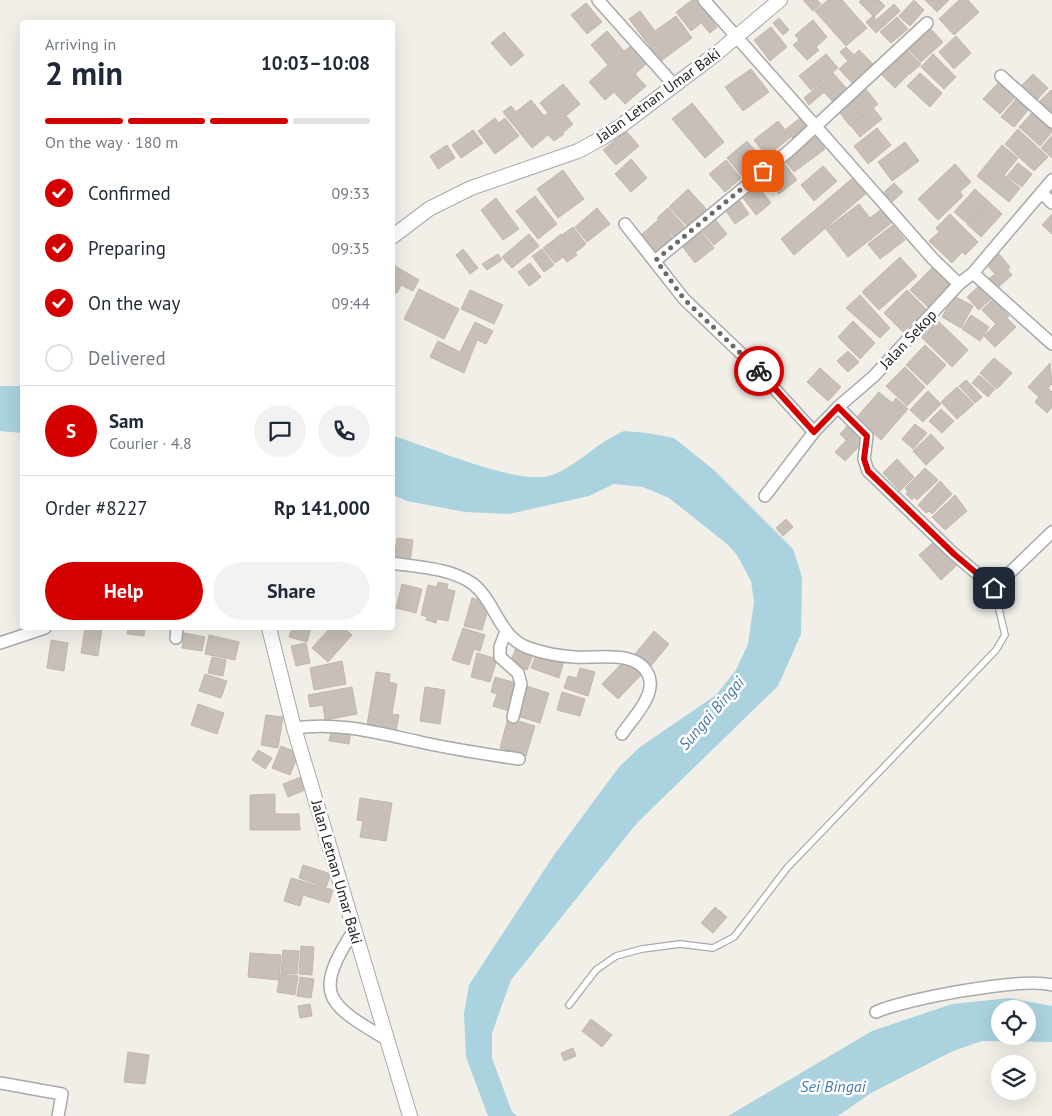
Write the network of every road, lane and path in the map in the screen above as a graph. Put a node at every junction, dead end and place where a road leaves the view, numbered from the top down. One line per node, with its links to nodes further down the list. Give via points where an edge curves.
1 (598, 0): 7 (street)
2 (704, 0): 5 (street)
3 (780, 0): 5 (street, Jalan Letnan Umar Baki)
4 (927, 23): 9 (street)
5 (736, 36): 7 (street, Jalan Letnan Umar Baki); 9 (street)
6 (1000, 76): 8 (street)
7 (674, 86): 14 (street, Jalan Letnan Umar Baki, via 622,125 578,151 470,188 429,209)
8 (1052, 122)
9 (818, 126): 15 (street); 17 (street, via 933,259)
10 (1052, 180): 11 (street, Jalan Sekop)
11 (1042, 193): 12 (street); 16 (street, Jalan Sekop)
12 (1052, 203)
13 (625, 224): 15 (street)
14 (395, 235)
15 (656, 260): 20 (street, via 684,299 751,363)
16 (973, 273): 17 (street, Jalan Sekop); 18 (street)
17 (959, 284): 19 (street, Jalan Sekop, via 874,376)
18 (1052, 344)
19 (838, 407): 20 (street, Jalan Sekop); 24 (street, via 867,436 864,459 868,471)
20 (814, 432): 21 (street, Jalan Sekop)
21 (765, 496)
22 (1052, 532): 24 (street)
23 (395, 564): 27 (street, via 440,571 472,583 490,603)
24 (994, 588): 35 (lane, via 1005,635 996,650 787,868 734,937 713,948 680,944 616,956 596,970)
25 (39, 630): 28 (street)
26 (269, 630): 30 (street, Jalan Letnan Umar Baki)
27 (506, 632): 29 (street, via 500,657 518,673 521,684); 31 (street, via 527,648 575,657 625,658 641,666 650,681 647,697)
28 (0, 642)
29 (513, 717)
30 (294, 728): 32 (street, via 325,725 367,729); 33 (street, Jalan Letnan Umar Baki)
31 (622, 734)
32 (519, 759)
33 (354, 930): 37 (street, Jalan Letnan Umar Baki); 37 (street, via 330,972 332,998 361,1024)
34 (1052, 985): 36 (street, via 996,987 935,996)
35 (569, 1005)
36 (876, 1012)
37 (386, 1039): 40 (street, Jalan Letnan Umar Baki)
38 (0, 1083): 39 (street, via 62,1094)
39 (58, 1116)
40 (410, 1116)

